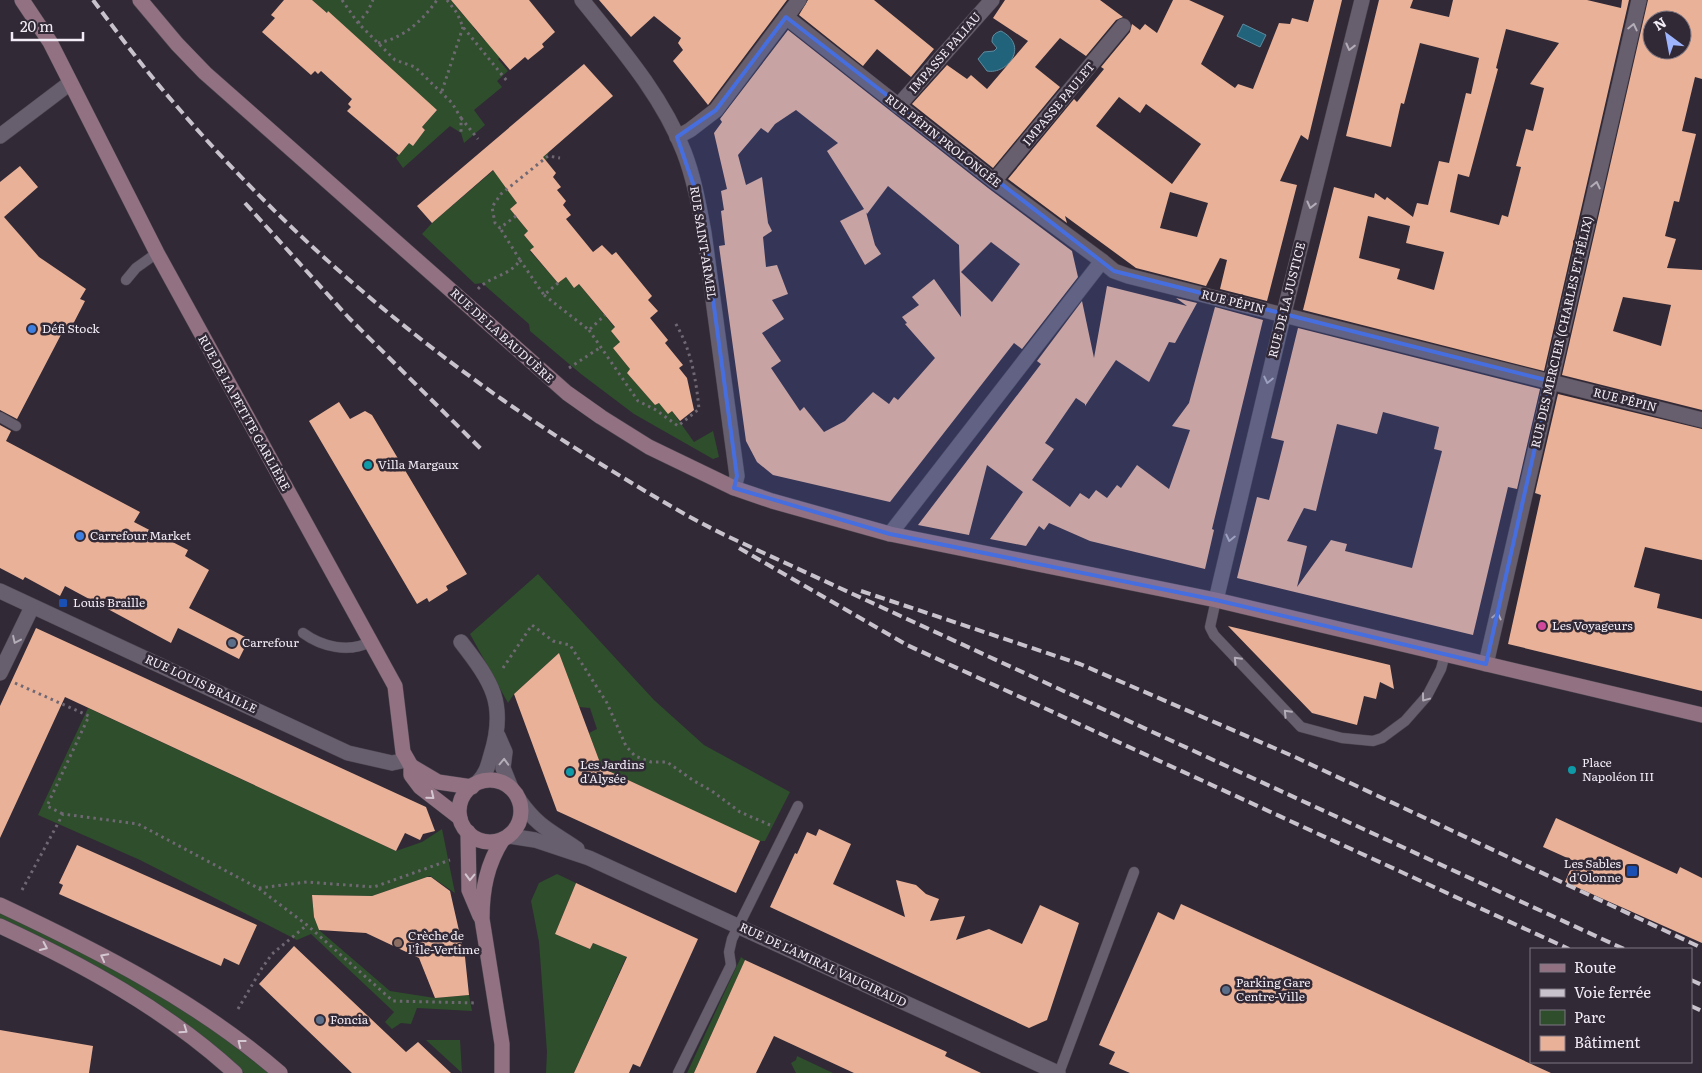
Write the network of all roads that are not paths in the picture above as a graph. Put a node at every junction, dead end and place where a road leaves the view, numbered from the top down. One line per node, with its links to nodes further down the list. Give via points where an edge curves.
1 (22, 0): 10 (street, RUE DE LA PETITE GARLIÈRE, via 50,42)
2 (140, 0): 23 (street, RUE DE LA BAUDUÈRE, via 205,73 567,393 641,442)
3 (582, 0): 13 (street, RUE SAINT-ARMEL, via 646,83)
4 (799, 0): 8 (street)
5 (992, 0): 11 (street, IMPASSE PALIAU)
6 (1362, 0): 18 (street, RUE DE LA JUSTICE, one-way to 18)
7 (1639, 0): 19 (street, RUE DES MERCIER (CHARLES ET FÉLIX), one-way to 7)
8 (786, 17): 11 (street, RUE PÉPIN PROLONGÉE); 13 (street, via 716,110)
9 (1123, 26): 14 (street, IMPASSE PAULET)
10 (70, 84): 12 (street); 15 (street, RUE DE LA PETITE GARLIÈRE)
11 (898, 106): 14 (street, RUE PÉPIN PROLONGÉE)
12 (0, 136)
13 (677, 136): 23 (street, RUE SAINT-ARMEL, via 697,195 704,233 737,476)
14 (994, 181): 16 (street, RUE PÉPIN PROLONGÉE)
15 (157, 254): 17 (lane, via 136,268); 29 (street, RUE DE LA PETITE GARLIÈRE)
16 (1102, 261): 18 (street, RUE PÉPIN, via 1114,271 1128,276); 24 (street)
17 (126, 280)
18 (1284, 314): 19 (street, RUE PÉPIN); 26 (street, RUE DE LA JUSTICE, one-way to 26)
19 (1550, 381): 21 (street, RUE PÉPIN); 32 (street, RUE DES MERCIER (CHARLES ET FÉLIX), one-way to 19)
20 (0, 417): 22 (lane)
21 (1702, 420)
22 (16, 426)
23 (734, 488): 24 (street, RUE DE LA BAUDUÈRE, via 772,502)
24 (890, 534): 26 (street, RUE DE LA BAUDUÈRE)
25 (0, 591): 27 (street, RUE LOUIS BRAILLE)
26 (1216, 600): 31 (street, RUE DE LA BAUDUÈRE); 31 (lane, one-way to 26, via 1427,696 1405,721 1373,741 1342,738 1301,727 1214,635 1210,627)
27 (32, 607): 33 (street, one-way to 33); 36 (street, RUE LOUIS BRAILLE, via 348,752 392,763)
28 (304, 633): 29 (lane, via 336,647 358,649)
29 (370, 642): 36 (street, RUE DE LA PETITE GARLIÈRE, via 395,686)
30 (462, 642): 35 (street, via 488,682 497,706)
31 (1445, 654): 32 (street, RUE DE LA BAUDUÈRE)
32 (1486, 664): 34 (street, RUE DE LA BAUDUÈRE)
33 (4, 677)
34 (1702, 715)
35 (498, 736): 37 (street, via 485,775); 38 (street, one-way to 35, via 503,768 505,752)
36 (408, 763): 37 (street, via 438,782); 40 (street, RUE DE LA PETITE GARLIÈRE, one-way to 40, via 411,775 420,787)
37 (475, 784): 38 (street, via 495,780); 40 (street, via 461,801)
38 (515, 794): 42 (street, via 520,820); 43 (street, RUE DE L'AMIRAL VAUGIRAUD, via 543,828)
39 (798, 806): 48 (lane)
40 (460, 818): 41 (street)
41 (468, 832): 42 (street, via 485,841); 46 (street, one-way to 46, via 469,890)
42 (506, 837): 43 (street, RUE DE L'AMIRAL VAUGIRAUD, via 535,840); 46 (street, via 492,856 485,878)
43 (589, 858): 48 (street, RUE DE L'AMIRAL VAUGIRAUD)
44 (1134, 872): 53 (lane)
45 (0, 905): 50 (street, one-way to 45, via 217,1024 154,984)
46 (482, 919): 51 (street, via 502,1044)
47 (0, 926): 49 (street, one-way to 49, via 55,952 143,1002 203,1043)
48 (738, 926): 52 (lane, via 729,952 731,964); 53 (street, RUE DE L'AMIRAL VAUGIRAUD)
49 (235, 1073)
50 (280, 1073)
51 (502, 1073)
52 (678, 1073)
53 (1059, 1073)

